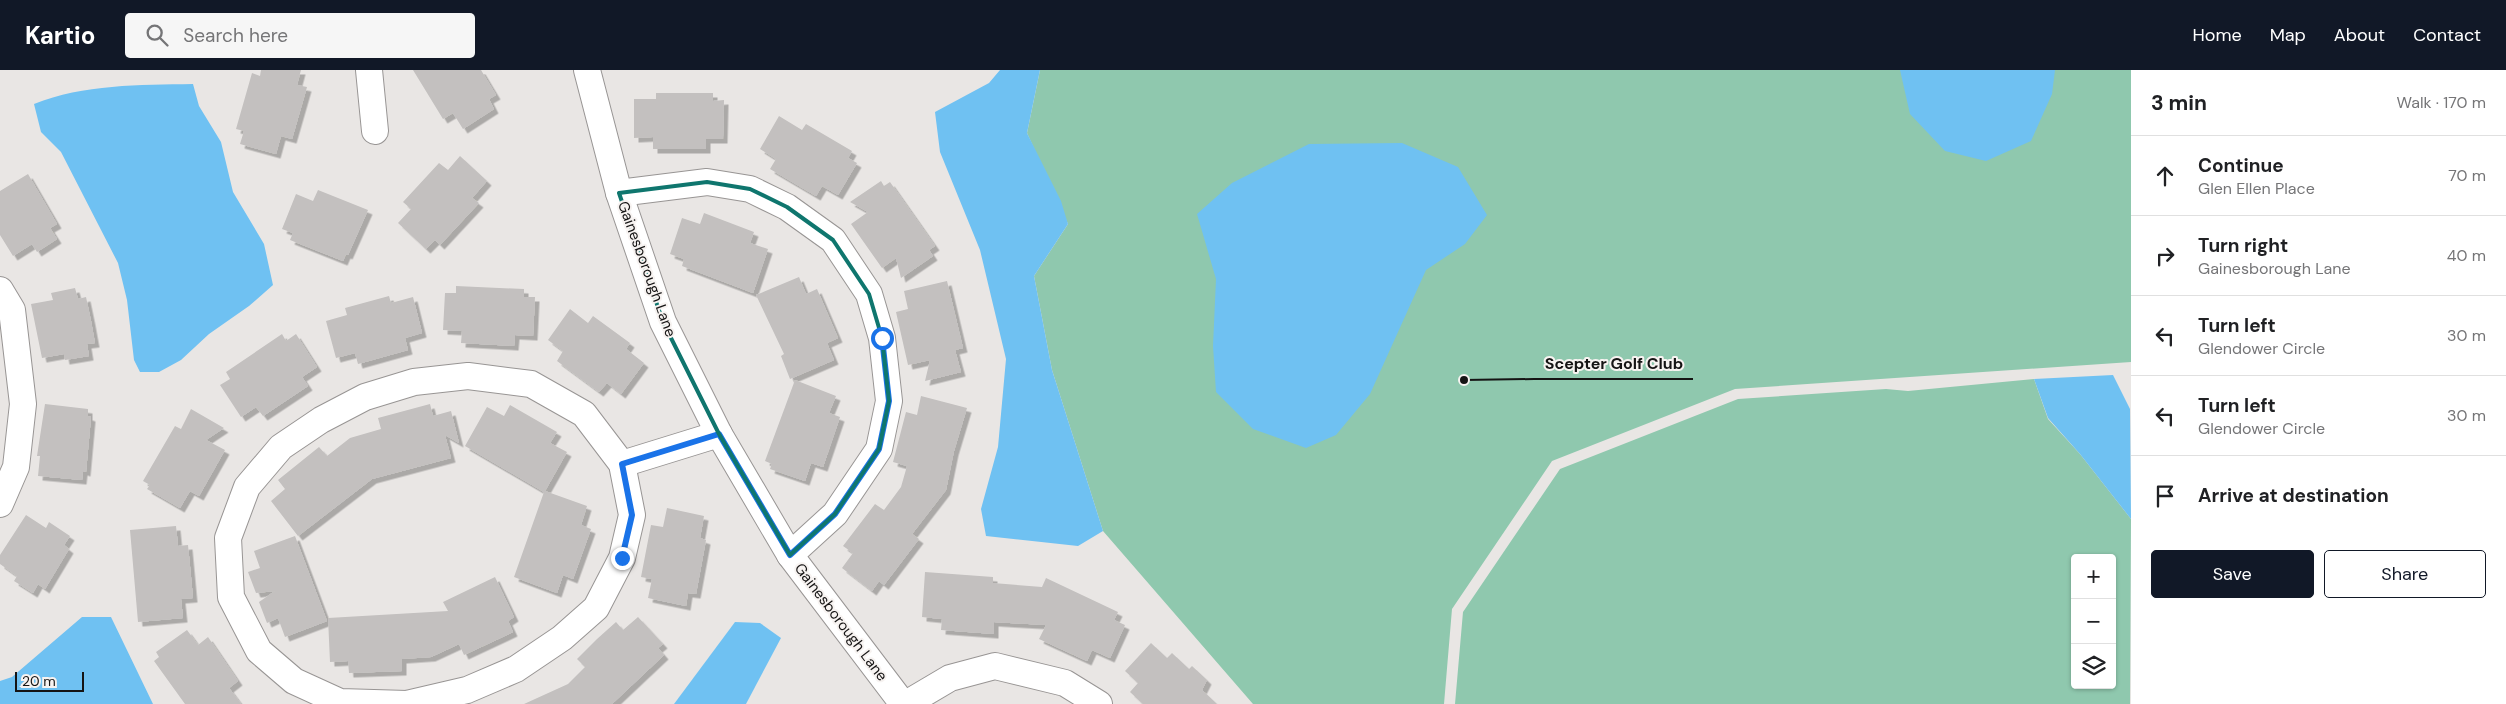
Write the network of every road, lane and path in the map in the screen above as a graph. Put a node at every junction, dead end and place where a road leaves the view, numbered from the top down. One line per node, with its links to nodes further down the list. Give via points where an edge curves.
1 (369, 70): 3 (street)
2 (587, 70): 4 (street, Gainesborough Lane)
3 (375, 131)
4 (619, 192): 6 (street, Gainesborough Lane, via 663,322); 9 (street, via 707,182 750,189 787,207 833,240 869,294 882,338 889,401 879,449 835,514)
5 (0, 290): 8 (street, via 12,310 23,404 16,467)
6 (719, 434): 7 (street); 9 (street, Gainesborough Lane)
7 (622, 464): 7 (street, via 632,515 622,558 596,608 562,638 516,669 467,690 407,704 340,702 294,681 259,651 231,597 228,538 247,487 281,447 321,420 365,397 414,382 468,376 531,384 584,414)
8 (0, 504)
9 (790, 555): 10 (street, Gainesborough Lane)
10 (905, 704): 11 (street, via 950,678 995,666 1065,683)
11 (1099, 704)

